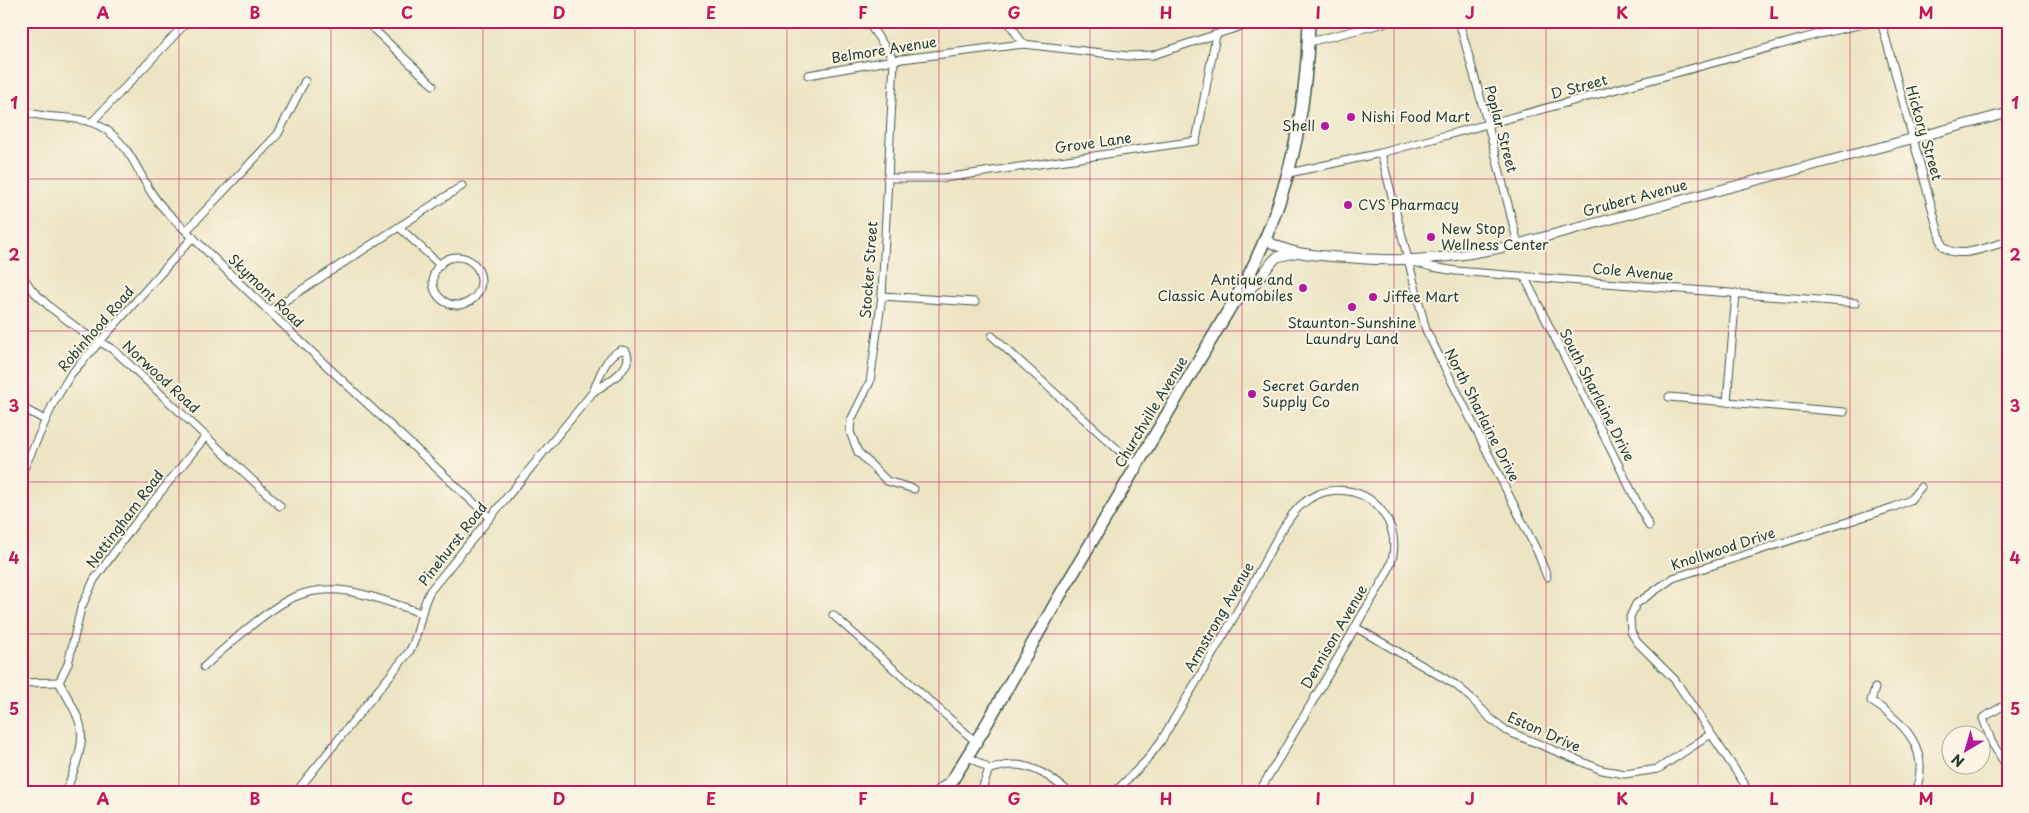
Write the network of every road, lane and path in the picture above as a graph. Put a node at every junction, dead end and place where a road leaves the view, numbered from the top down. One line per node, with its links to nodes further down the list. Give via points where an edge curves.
1 (366, 21): 17 (street)
2 (867, 21): 14 (street)
3 (1008, 21): 13 (street)
4 (1257, 21): 11 (street, Belmore Avenue)
5 (1309, 21): 12 (main road, Churchville Avenue)
6 (1393, 21): 12 (street)
7 (1459, 21): 21 (street, Poplar Street)
8 (1875, 21): 21 (street, D Street)
9 (1881, 21): 22 (street, Hickory Street)
10 (186, 22): 20 (street)
11 (1216, 35): 13 (street, Belmore Avenue, via 1162,53 1137,56); 25 (street, Grove Lane, via 1196,140 944,178)
12 (1309, 42): 24 (main road, Churchville Avenue, via 1302,114)
13 (1023, 44): 14 (street, Belmore Avenue)
14 (894, 60): 15 (street, Belmore Avenue); 25 (street, Stocker Street)
15 (808, 75)
16 (305, 81): 28 (street, via 278,134)
17 (433, 85)
18 (21, 110): 20 (street, Skymont Road)
19 (2008, 113): 22 (street, Grubert Avenue)
20 (92, 122): 28 (street, Skymont Road, via 124,146 158,202)
21 (1488, 124): 23 (street, D Street); 32 (street, Poplar Street)
22 (1913, 139): 31 (street, Hickory Street, via 1942,245 1953,253 1961,253); 32 (street, Grubert Avenue)
23 (1381, 154): 24 (street, D Street); 34 (street, North Sharlaine Drive)
24 (1289, 173): 30 (main road, Churchville Avenue)
25 (887, 178): 39 (street, Stocker Street)
26 (462, 186): 27 (street)
27 (399, 227): 35 (street); 43 (street)
28 (187, 230): 29 (street, Skymont Road)
29 (193, 237): 43 (street, Skymont Road); 45 (street, Robinhood Road)
30 (1266, 240): 33 (street, Grubert Avenue); 42 (main road, Churchville Avenue)
31 (2008, 241)
32 (1518, 244): 34 (street, Grubert Avenue, via 1450,258)
33 (1295, 253): 34 (street, Grubert Avenue); 42 (street, via 1272,262)
34 (1409, 261): 37 (street, Cole Avenue, via 1444,270); 61 (street, North Sharlaine Drive, via 1431,342)
35 (440, 265): 35 (street, via 434,282 441,298 450,304 460,305 476,296 481,281 473,264 458,258 448,259)
36 (21, 274): 45 (street, Norwood Road, via 32,290 52,308 84,333)
37 (1524, 276): 38 (street, Cole Avenue); 60 (street, South Sharlaine Drive)
38 (1736, 293): 41 (street, Cole Avenue); 48 (street)
39 (882, 296): 40 (street); 56 (street, Stocker Street, via 870,382 851,420 850,432 858,452 888,481)
40 (975, 302)
41 (1856, 303)
42 (1229, 310): 53 (main road, Churchville Avenue)
43 (269, 311): 59 (street, Skymont Road)
44 (992, 336): 53 (street)
45 (100, 340): 51 (street, Robinhood Road, via 63,386); 52 (street, Norwood Road)
46 (593, 392): 46 (street, Pinehurst Road, via 615,378 629,357 626,351 621,350 614,355 602,369); 59 (street, Pinehurst Road)
47 (1669, 397): 48 (street)
48 (1727, 402): 50 (street)
49 (21, 407): 51 (street)
50 (1844, 412)
51 (45, 420): 54 (street, Robinhood Road)
52 (206, 436): 58 (street, Norwood Road); 66 (street, Nottingham Road, via 94,580 81,608 68,664)
53 (1136, 466): 71 (main road, Churchville Avenue)
54 (21, 475)
55 (1922, 487): 70 (street, Knollwood Drive, via 1910,500 1894,507 1673,578 1636,604 1630,619 1633,636 1675,680)
56 (914, 489)
57 (1363, 496): 64 (street, Dennison Avenue, via 1386,516 1392,532 1393,551 1389,567); 83 (street, Armstrong Avenue, via 1345,490 1328,491 1315,495 1297,509 1161,741)
58 (280, 506)
59 (489, 517): 62 (street, Pinehurst Road, via 430,591)
60 (1649, 526)
61 (1547, 576)
62 (421, 613): 65 (street, via 354,592 308,592 275,606); 78 (street, Pinehurst Road, via 417,636 409,652)
63 (833, 615): 71 (street)
64 (1355, 627): 70 (street, Eston Drive, via 1456,685 1507,731 1602,770 1625,774 1658,769); 84 (street, Dennison Avenue)
65 (204, 668)
66 (60, 682): 67 (street); 77 (street, via 81,731 81,743)
67 (21, 683)
68 (1875, 688): 85 (street, via 1871,701 1897,720 1914,744 1920,766)
69 (2001, 707): 74 (street, via 1983,718 1992,743)
70 (1711, 734): 76 (street, Knollwood Drive)
71 (976, 742): 72 (main road, Churchville Avenue)
72 (968, 756): 73 (street); 75 (main road, Churchville Avenue)
73 (989, 768): 81 (street); 82 (street, via 1029,767)
74 (2008, 768)
75 (953, 779): 79 (street); 80 (main road, Churchville Avenue)
76 (1748, 791)
77 (66, 792)
78 (296, 792)
79 (938, 792)
80 (945, 792)
81 (981, 792)
82 (1069, 792)
83 (1115, 792)
84 (1259, 792)
85 (1914, 792)

